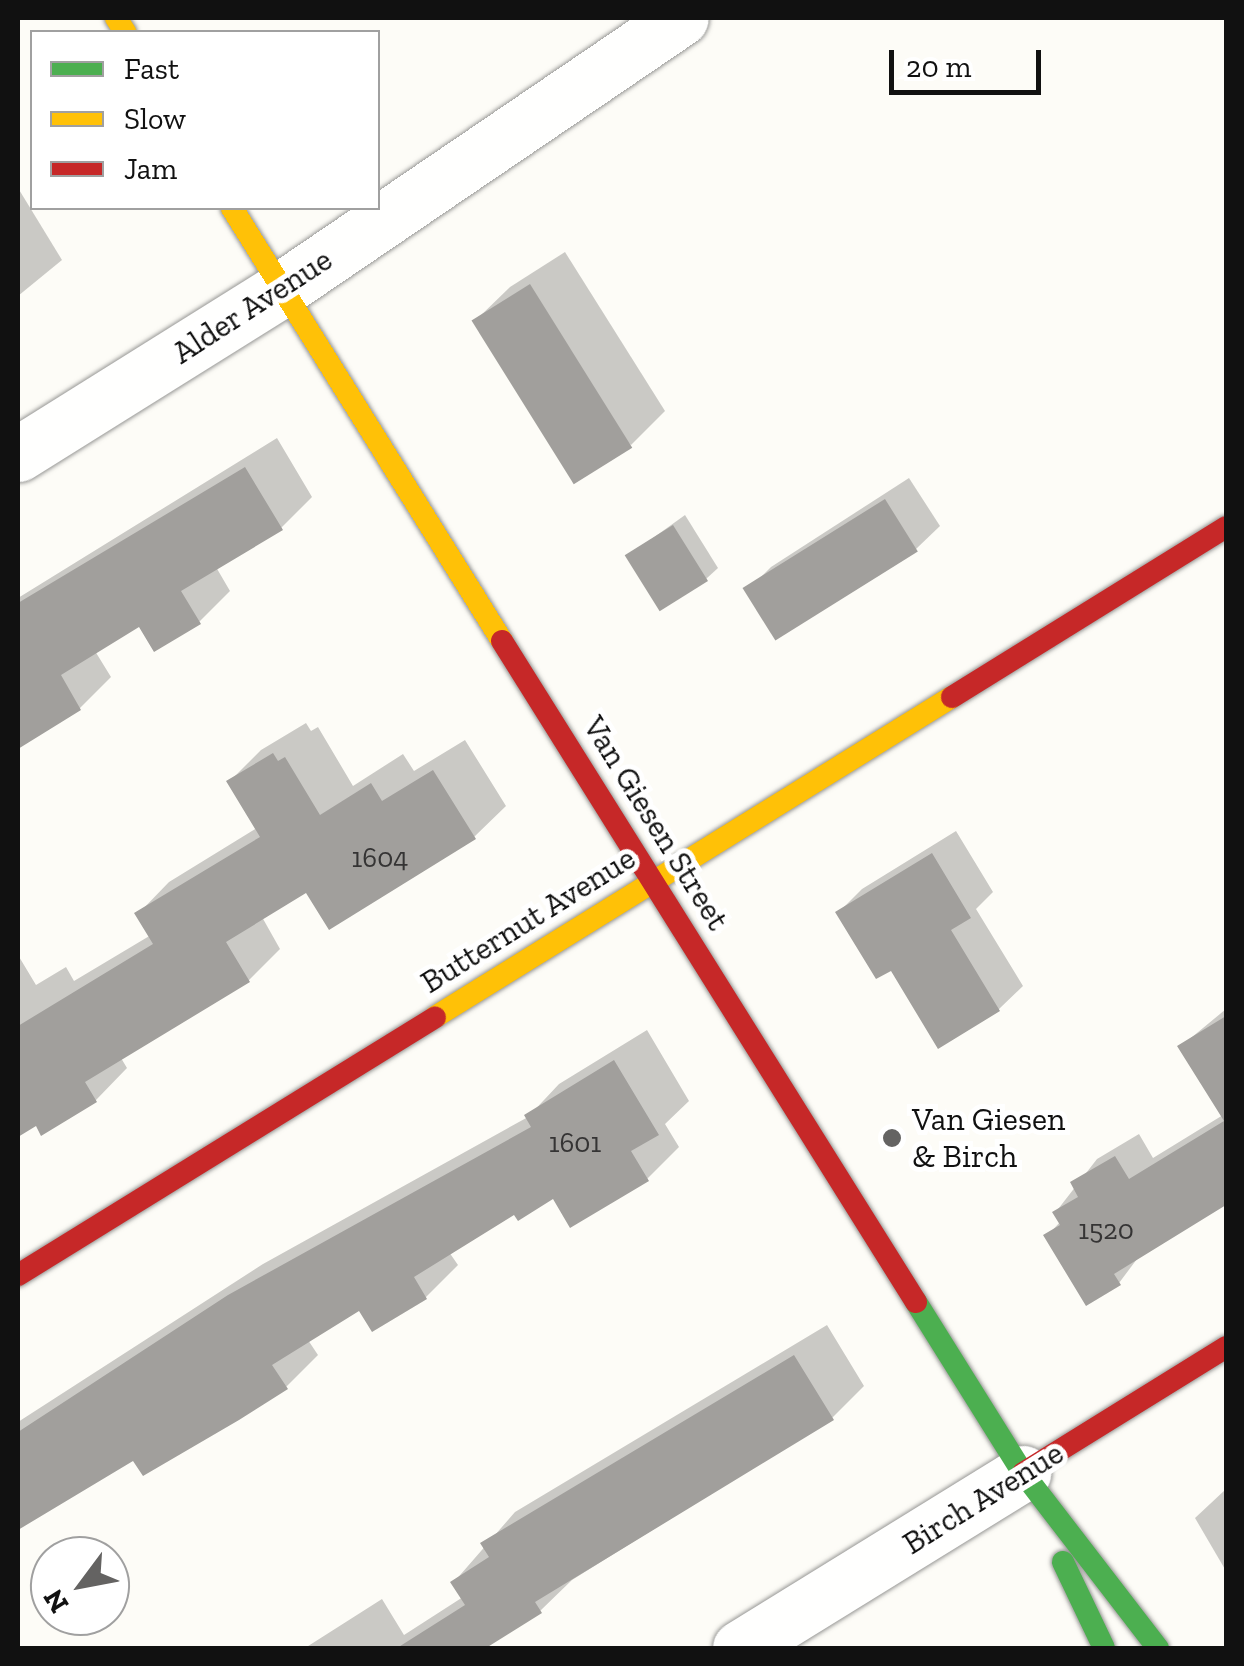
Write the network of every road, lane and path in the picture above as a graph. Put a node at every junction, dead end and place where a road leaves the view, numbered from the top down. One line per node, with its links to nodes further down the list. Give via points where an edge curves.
1 (681, 18): 3 (street, Alder Avenue)
2 (233, 210): 3 (main road, Van Giesen Street)
3 (282, 289): 4 (street, Alder Avenue); 6 (main road, Van Giesen Street)
4 (18, 454)
5 (1226, 528): 6 (main road, Butternut Avenue)
6 (654, 880): 7 (main road, Butternut Avenue); 9 (main road, Van Giesen Street)
7 (18, 1275)
8 (1226, 1346): 9 (main road, Birch Avenue)
9 (1023, 1473): 10 (street, Birch Avenue); 11 (main road, Van Giesen Street); 12 (main road, Van Giesen Street)
10 (740, 1648)
11 (1104, 1648)
12 (1158, 1648)

